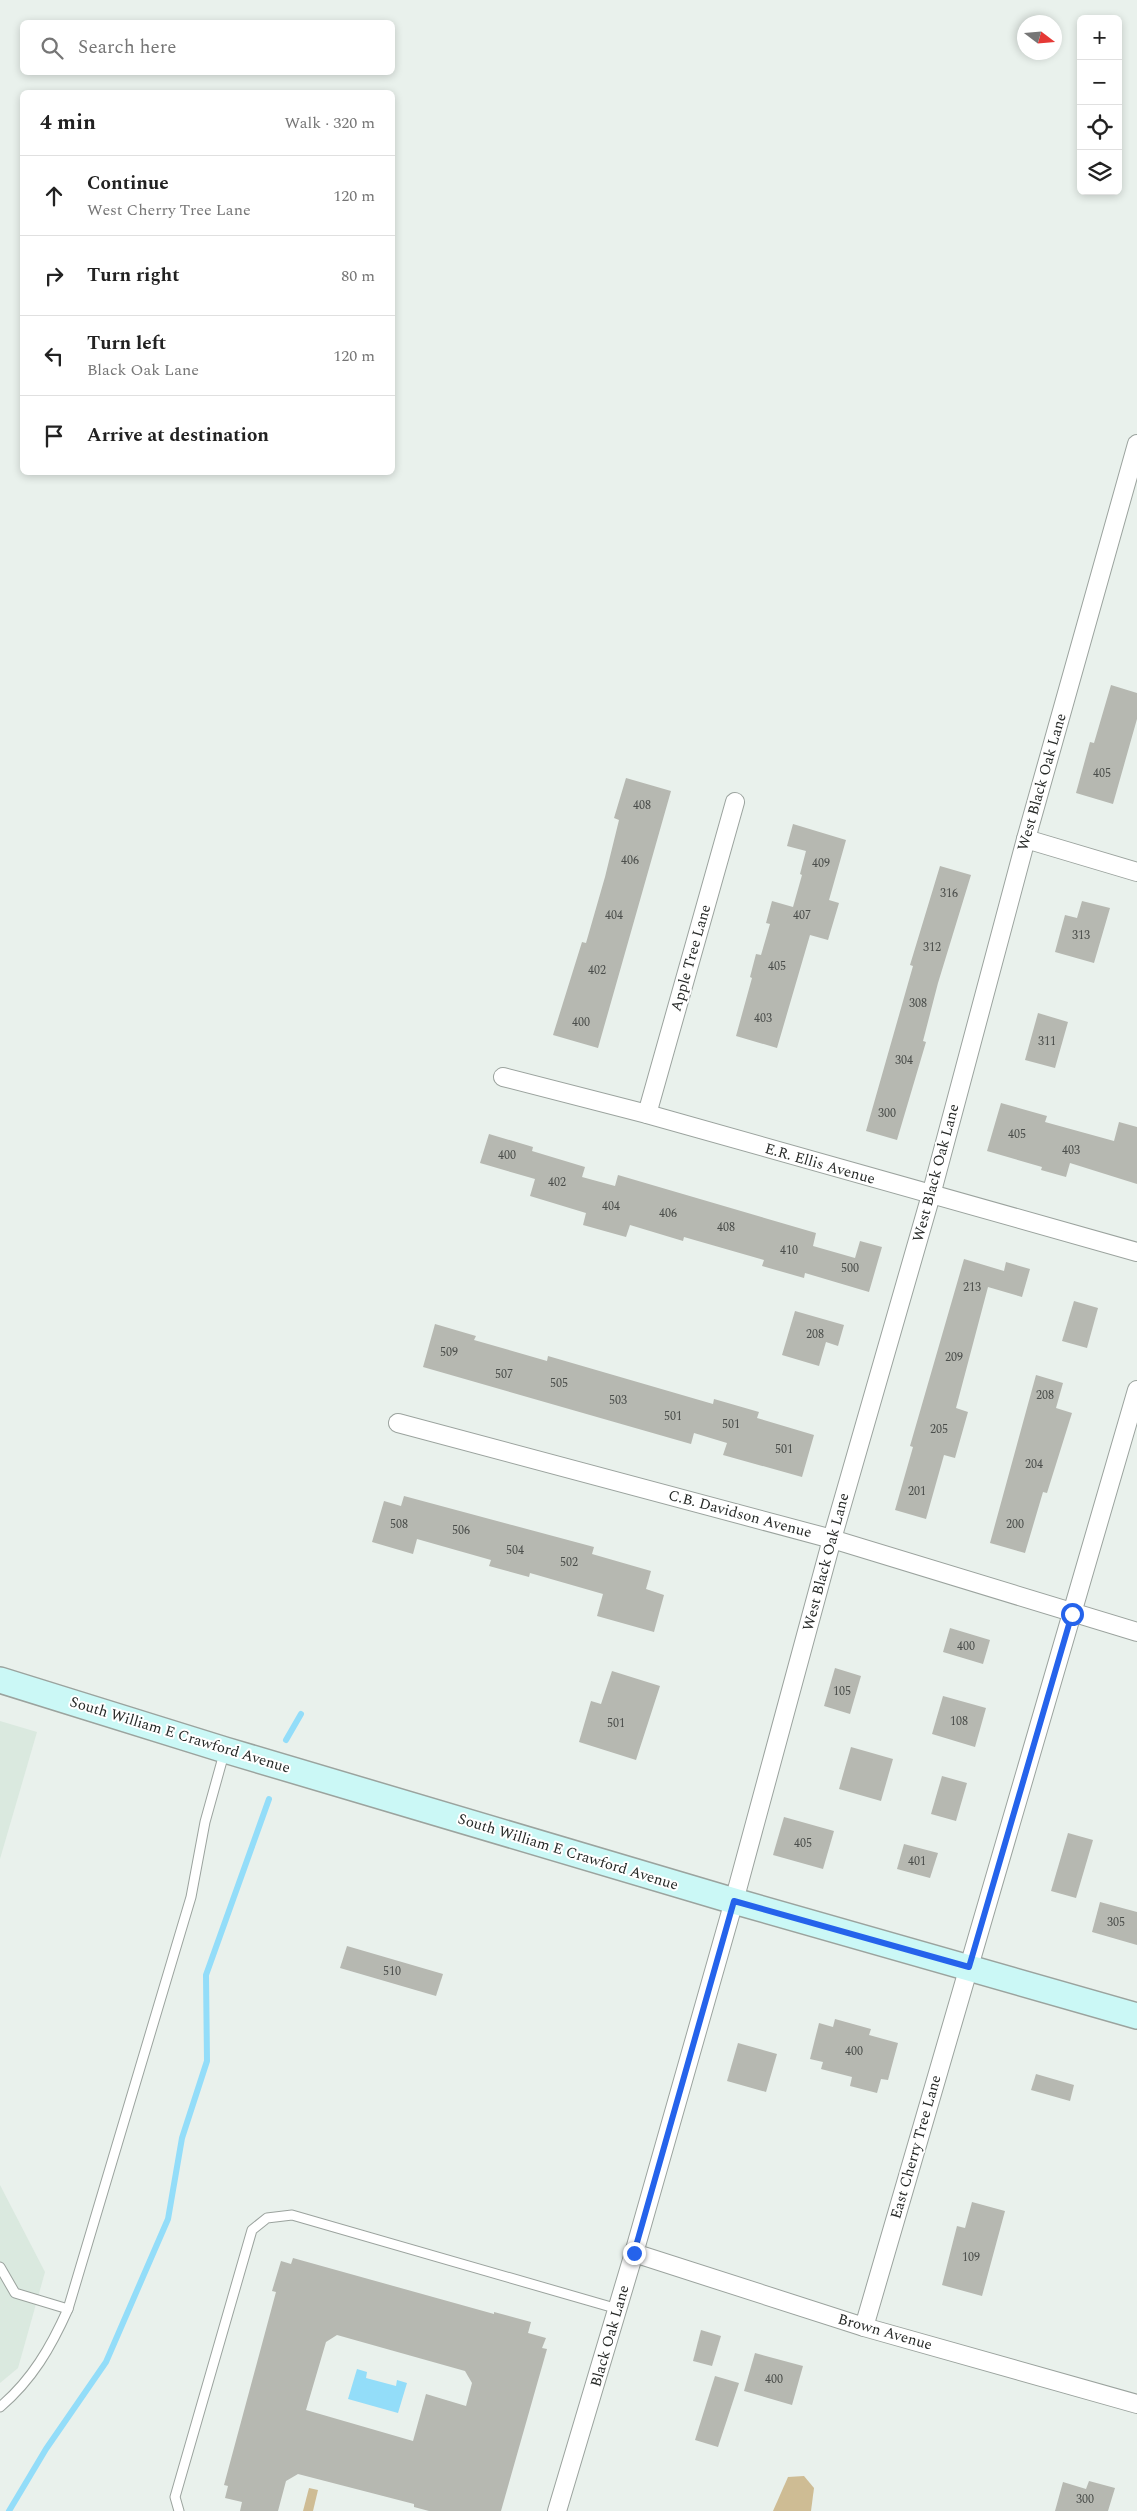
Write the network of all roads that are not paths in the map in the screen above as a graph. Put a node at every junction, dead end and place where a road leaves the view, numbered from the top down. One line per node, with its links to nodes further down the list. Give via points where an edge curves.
1 (1137, 444): 3 (street, West Black Oak Lane)
2 (735, 802): 6 (street, Apple Tree Lane)
3 (1026, 838): 4 (street); 7 (street, West Black Oak Lane)
4 (1137, 872)
5 (503, 1077): 6 (street, E.R. Ellis Avenue)
6 (647, 1114): 7 (street, E.R. Ellis Avenue)
7 (930, 1195): 8 (street, E.R. Ellis Avenue); 11 (street, West Black Oak Lane)
8 (1137, 1252)
9 (1137, 1390): 12 (street, East Cherry Tree Lane)
10 (398, 1423): 11 (street, C.B. Davidson Avenue)
11 (832, 1539): 12 (street, C.B. Davidson Avenue); 16 (street, West Black Oak Lane)
12 (1072, 1614): 13 (street, C.B. Davidson Avenue); 17 (street, East Cherry Tree Lane)
13 (1137, 1632)
14 (0, 1680): 15 (main road, South William E Crawford Avenue)
15 (225, 1750): 16 (main road, South William E Crawford Avenue); 21 (lane, via 205,1822 191,1897)
16 (734, 1901): 17 (main road, South William E Crawford Avenue); 19 (street, Black Oak Lane)
17 (969, 1967): 18 (main road, South William E Crawford Avenue); 23 (street, East Cherry Tree Lane)
18 (1137, 2016)
19 (634, 2253): 22 (street, Black Oak Lane); 23 (street, Brown Avenue)
20 (0, 2267): 21 (lane, via 15,2294)
21 (68, 2309): 25 (lane, via 37,2369)
22 (618, 2309): 26 (lane, via 292,2215 268,2218 252,2230 175,2498); 27 (street, Black Oak Lane)
23 (864, 2327): 24 (street, Brown Avenue)
24 (1137, 2404)
25 (0, 2407)
26 (179, 2511)
27 (557, 2511)

